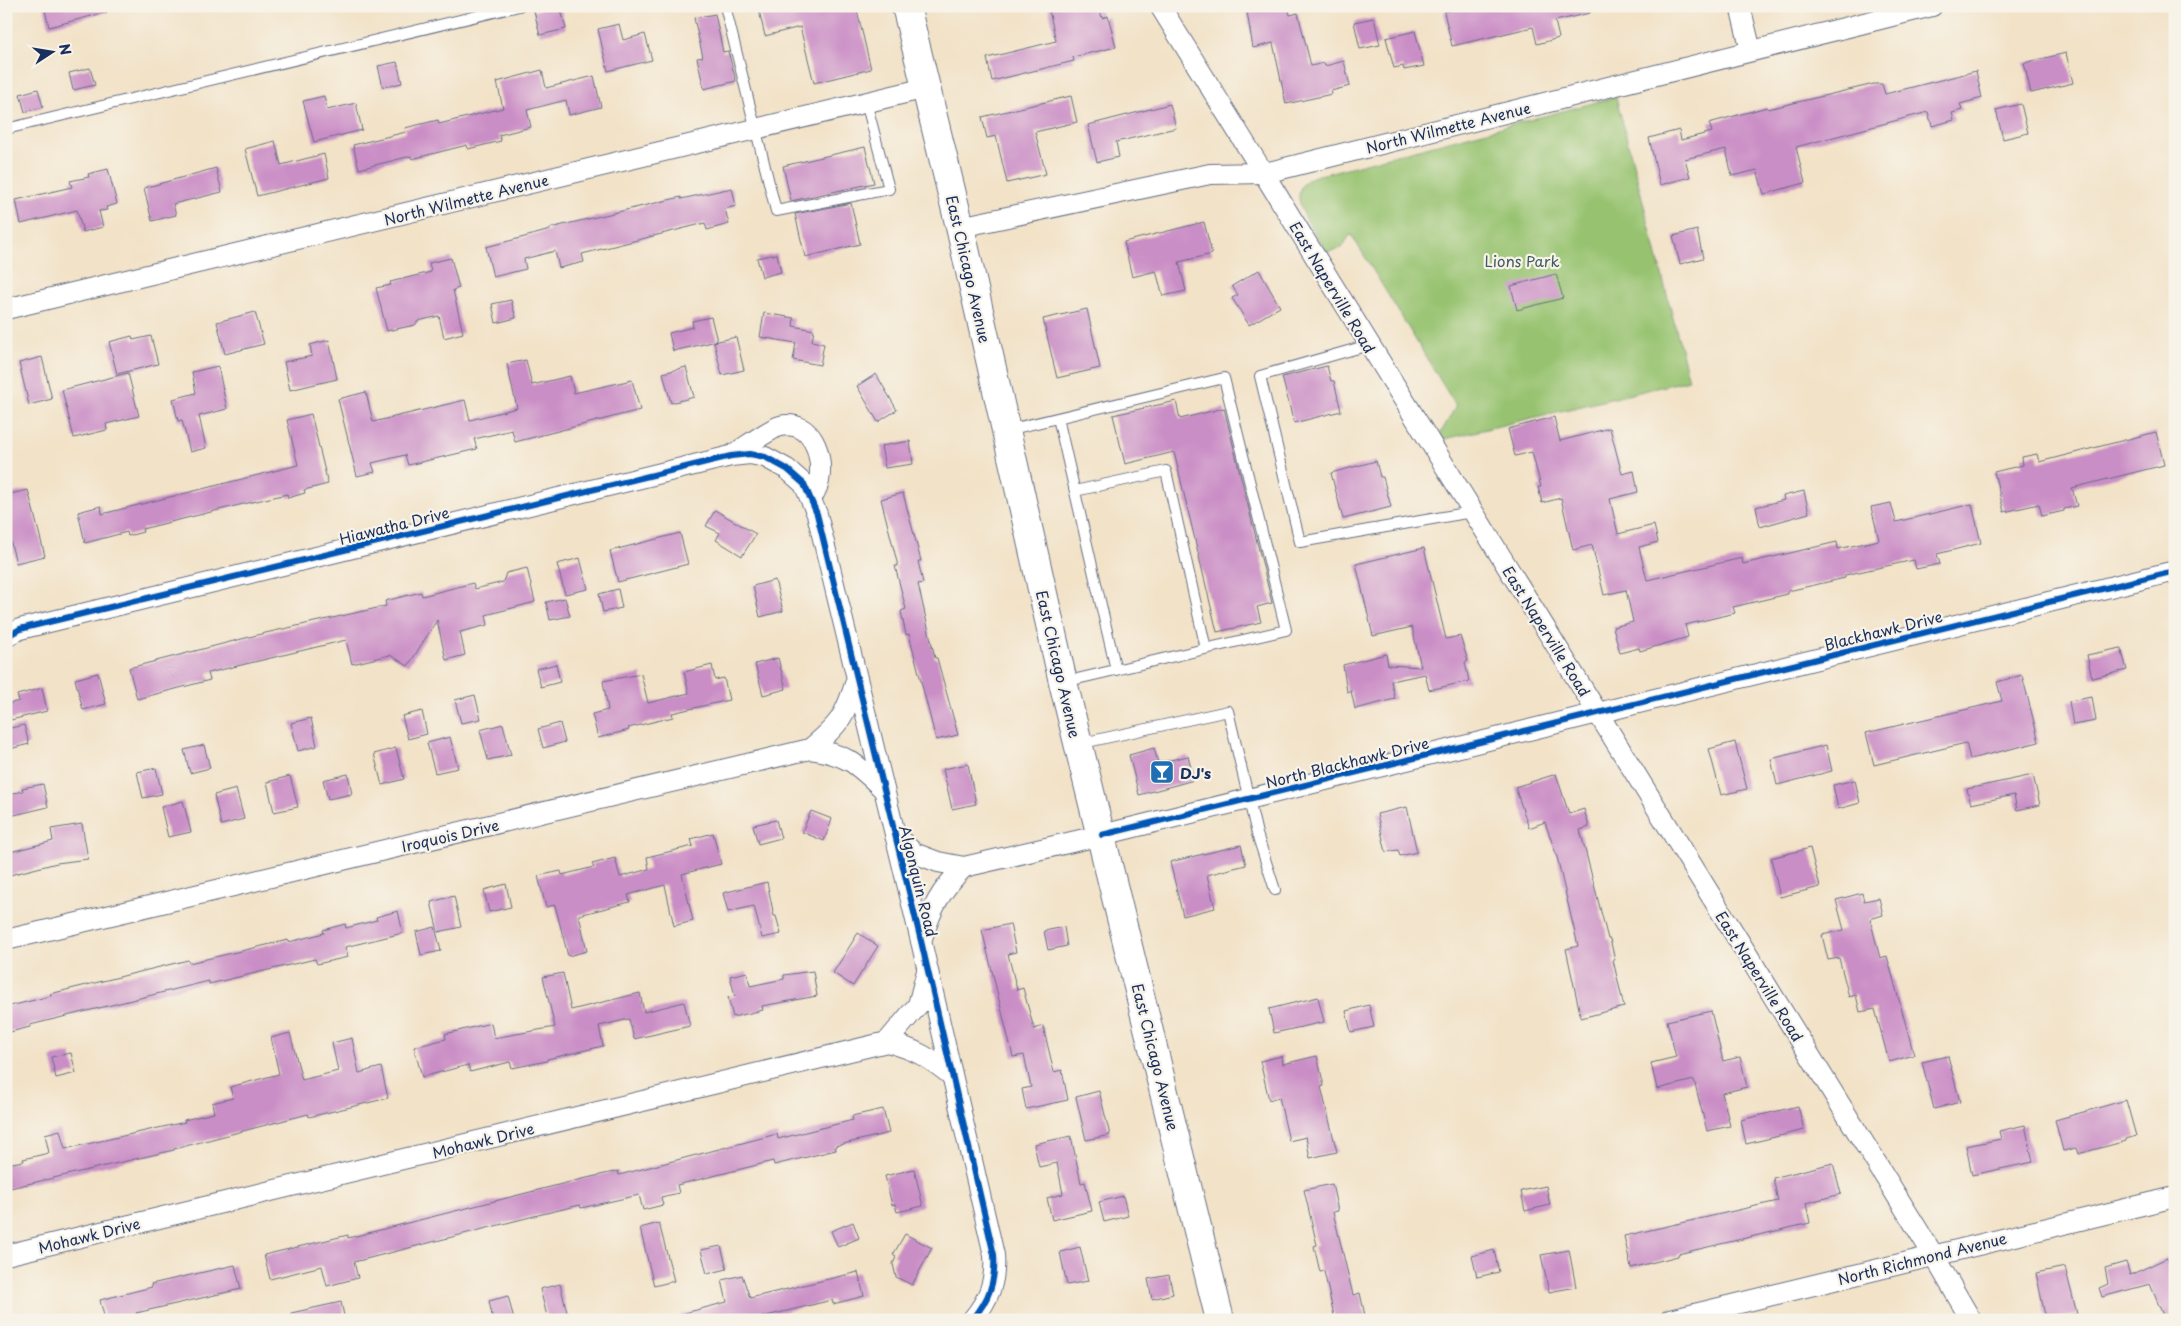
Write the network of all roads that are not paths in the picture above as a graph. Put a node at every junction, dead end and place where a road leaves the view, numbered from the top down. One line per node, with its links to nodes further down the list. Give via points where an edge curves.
1 (519, 6): 10 (lane)
2 (725, 6): 11 (lane)
3 (906, 6): 8 (main road, East Chicago Avenue)
4 (1160, 6): 12 (street, East Naperville Road)
5 (1740, 6): 7 (street)
6 (1932, 6): 7 (street, North Wilmette Avenue)
7 (1751, 51): 12 (street, North Wilmette Avenue)
8 (926, 88): 9 (street, North Wilmette Avenue); 13 (main road, East Chicago Avenue)
9 (866, 102): 11 (street, North Wilmette Avenue); 11 (lane, via 889,189 776,211)
10 (6, 129)
11 (755, 129): 14 (street, North Wilmette Avenue)
12 (1265, 174): 13 (street, North Wilmette Avenue, via 1210,174); 15 (street, East Naperville Road)
13 (960, 227): 17 (main road, East Chicago Avenue)
14 (6, 309)
15 (1369, 345): 22 (street, East Naperville Road); 22 (lane, via 1260,376 1300,542)
16 (1058, 418): 17 (lane); 20 (lane); 25 (lane, via 1224,378 1286,630)
17 (1006, 430): 28 (main road, East Chicago Avenue)
18 (731, 456): 19 (street, Hiawatha Drive, via 750,454 765,457); 21 (street, via 778,426 803,428 814,440 819,458 819,481); 24 (street, Hiawatha Drive)
19 (787, 469): 21 (street, Algonquin Road, via 804,484)
20 (1075, 491): 25 (lane, via 1166,471); 26 (lane)
21 (811, 499): 27 (street, Algonquin Road)
22 (1472, 512): 29 (street, East Naperville Road)
23 (2175, 572): 29 (street, Blackhawk Drive)
24 (11, 630)
25 (1206, 649): 26 (lane)
26 (1116, 670): 28 (lane)
27 (856, 681): 31 (street, via 847,710 832,732); 32 (street, Algonquin Road)
28 (1063, 682): 30 (main road, East Chicago Avenue)
29 (1598, 714): 33 (street, North Blackhawk Drive); 45 (street, East Naperville Road)
30 (1078, 744): 33 (lane, via 1228,711); 35 (main road, East Chicago Avenue)
31 (810, 749): 32 (street, Iroquois Drive, via 833,752 859,766); 38 (street, Iroquois Drive)
32 (883, 789): 34 (street, Algonquin Road)
33 (1249, 799): 35 (street, North Blackhawk Drive); 37 (lane)
34 (894, 835): 36 (street, North Blackhawk Drive, via 914,853); 39 (street, Algonquin Road)
35 (1102, 836): 36 (street, North Blackhawk Drive); 47 (main road, East Chicago Avenue)
36 (964, 867): 39 (street, via 933,905)
37 (1275, 890)
38 (6, 940)
39 (921, 941): 40 (street, Algonquin Road)
40 (927, 970): 41 (street, via 918,1004); 42 (street, Algonquin Road)
41 (887, 1042): 42 (street, Mohawk Drive, via 908,1047 930,1058); 44 (street, Mohawk Drive)
42 (952, 1076): 46 (street, Algonquin Road, via 996,1271 992,1289)
43 (2175, 1197): 45 (street, North Richmond Avenue)
44 (6, 1255)
45 (1934, 1256): 48 (street, North Richmond Avenue); 49 (street, East Naperville Road)
46 (978, 1313)
47 (1220, 1320)
48 (1670, 1320)
49 (1971, 1320)

